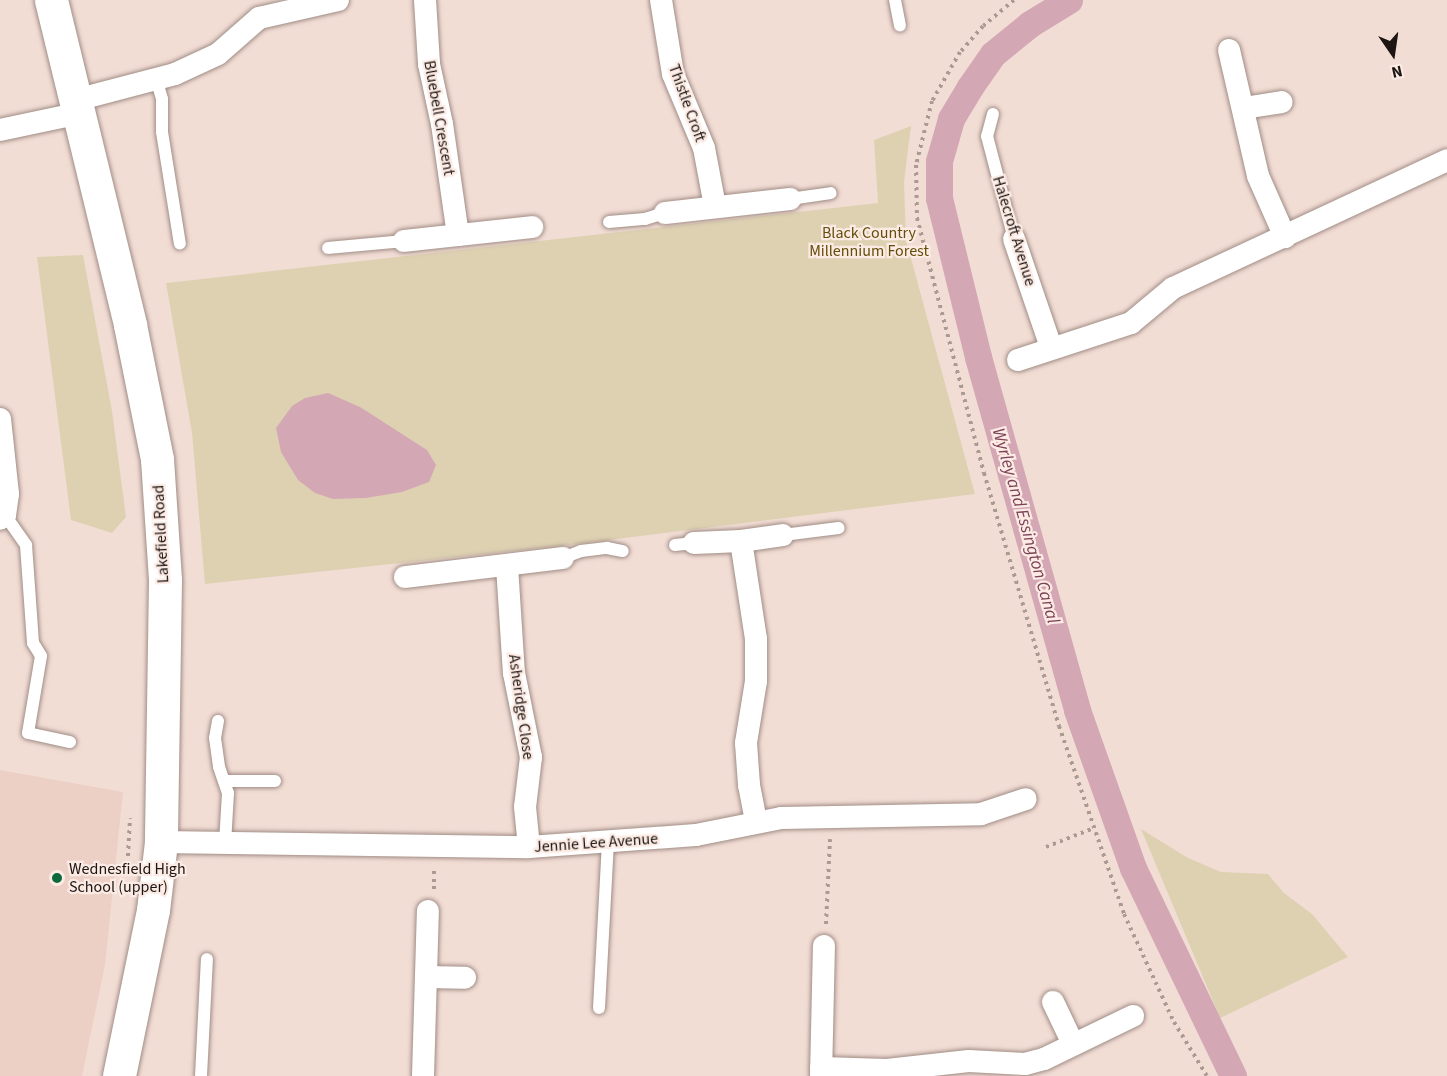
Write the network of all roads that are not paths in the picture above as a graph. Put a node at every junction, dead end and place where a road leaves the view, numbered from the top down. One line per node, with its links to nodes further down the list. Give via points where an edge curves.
1 (51, 0): 10 (main road, Lakefield Road)
2 (339, 0): 8 (street, via 259,18 218,54 175,74)
3 (425, 0): 21 (street, Bluebell Crescent, via 429,64)
4 (661, 0): 17 (street, Thistle Croft, via 673,74 704,148)
5 (895, 0): 6 (lane)
6 (900, 26)
7 (1229, 50): 11 (street)
8 (156, 78): 10 (street); 25 (lane)
9 (1282, 102): 11 (street)
10 (78, 106): 13 (street, via 22,128); 45 (main road, Lakefield Road, via 157,459 165,580)
11 (1244, 108): 22 (street, via 1257,176)
12 (993, 114): 23 (lane, Halecroft Avenue, via 987,136)
13 (0, 130)
14 (1447, 160): 22 (street)
15 (831, 193): 16 (lane)
16 (790, 199): 17 (street)
17 (715, 206): 18 (street)
18 (665, 213): 19 (lane)
19 (609, 222)
20 (532, 227): 21 (street)
21 (458, 236): 24 (street)
22 (1285, 237): 27 (street, via 1173,288 1131,323)
23 (1014, 239): 27 (street, Halecroft Avenue)
24 (404, 241): 26 (lane)
25 (180, 244)
26 (328, 248)
27 (1051, 347): 28 (street)
28 (1018, 360)
29 (0, 419): 30 (street, via 8,494)
30 (3, 517): 40 (lane, via 26,545 33,643 41,656 28,733)
31 (839, 528): 32 (lane)
32 (783, 535): 33 (street)
33 (741, 541): 34 (street); 44 (street, via 756,639 756,681 746,743)
34 (684, 544)
35 (623, 551): 36 (lane, via 581,550)
36 (563, 558): 37 (street)
37 (507, 566): 38 (street); 48 (street, Asheridge Close, via 514,673 531,757 525,807)
38 (405, 577)
39 (218, 721): 41 (lane, via 215,738)
40 (70, 742)
41 (224, 781): 42 (lane); 46 (lane, via 228,793)
42 (275, 781)
43 (1026, 799): 44 (street, Jennie Lee Avenue, via 981,814 781,818)
44 (756, 822): 47 (street, Jennie Lee Avenue, via 696,835)
45 (161, 842): 46 (street, Jennie Lee Avenue); 59 (main road, Lakefield Road, via 153,910)
46 (225, 843): 48 (street, Jennie Lee Avenue)
47 (608, 843): 48 (street, Jennie Lee Avenue); 55 (lane)
48 (529, 847)
49 (428, 911): 52 (street)
50 (824, 946): 58 (street)
51 (207, 959): 60 (lane)
52 (426, 977): 53 (street); 61 (street)
53 (465, 978)
54 (1053, 1002): 57 (street)
55 (599, 1008)
56 (1133, 1016): 57 (street)
57 (1073, 1044): 58 (street, via 1025,1064 969,1061)
58 (821, 1072)
59 (119, 1076)
60 (201, 1076)
61 (423, 1076)

